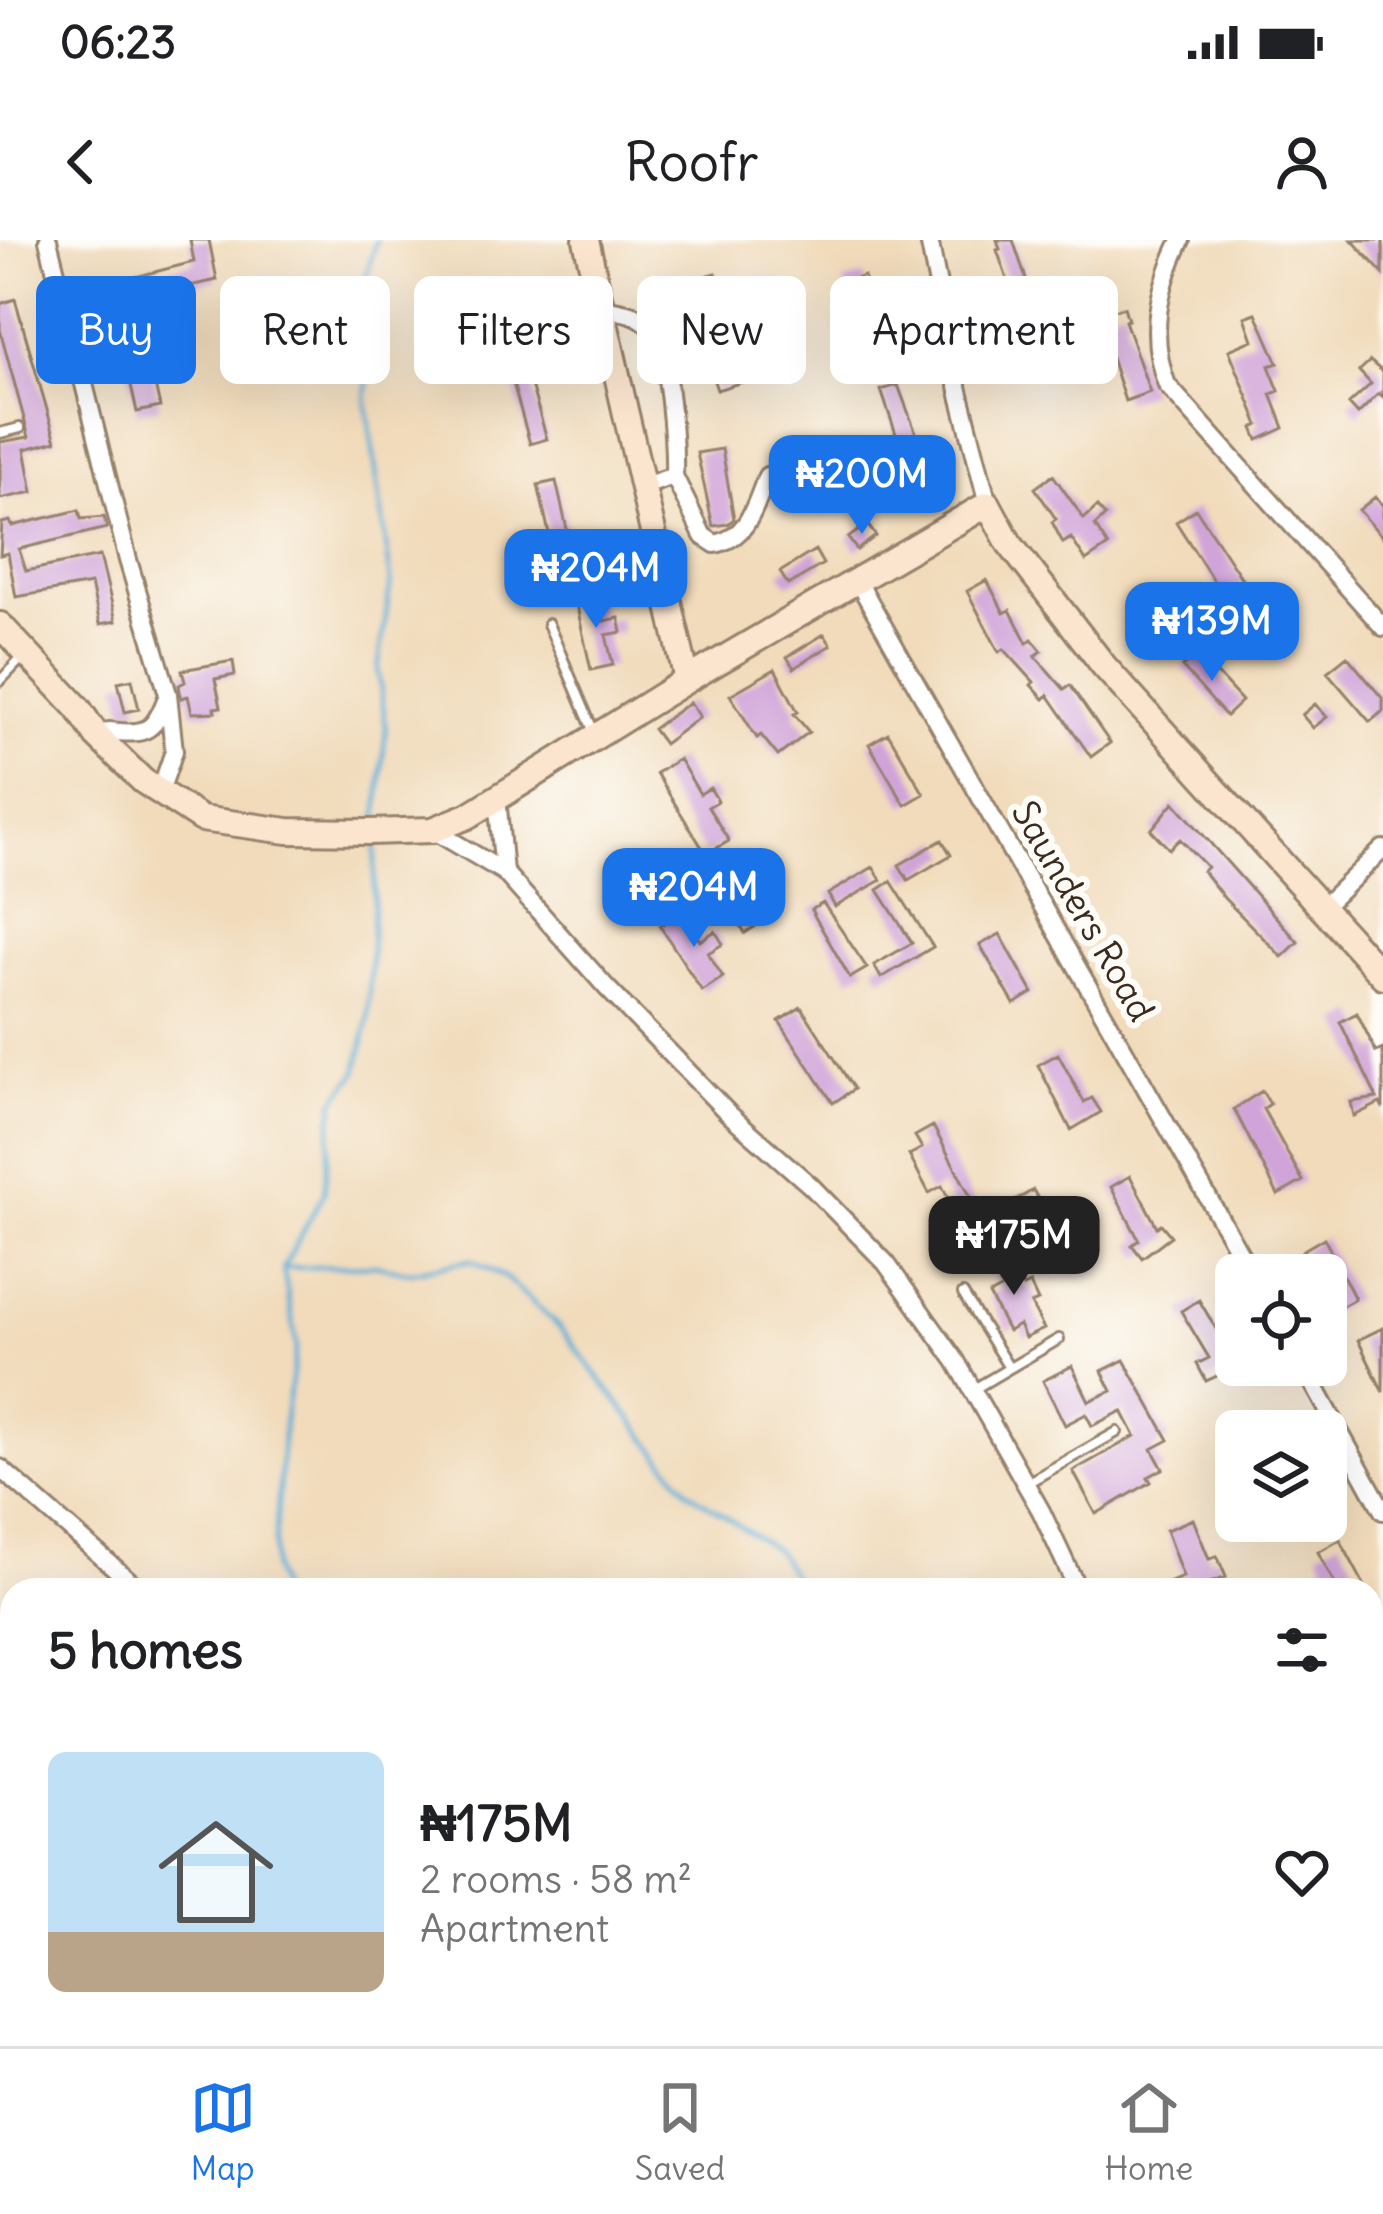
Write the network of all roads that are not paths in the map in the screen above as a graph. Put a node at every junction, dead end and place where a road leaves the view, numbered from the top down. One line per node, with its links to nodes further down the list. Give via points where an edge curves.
1 (48, 240): 21 (street)
2 (586, 240): 5 (street)
3 (929, 240): 13 (street)
4 (1181, 240): 17 (street, via 1155,318 1167,385)
5 (596, 276)
6 (613, 310): 10 (street, via 636,314 655,333 675,429)
7 (613, 352): 12 (street)
8 (20, 428): 9 (lane)
9 (0, 434)
10 (674, 476): 11 (street, via 703,536 715,544 746,526); 12 (street)
11 (767, 476)
12 (641, 487): 19 (street)
13 (988, 504): 14 (street); 33 (street, via 1104,666)
14 (857, 580): 19 (street); 35 (street, Saunders Road)
15 (548, 624): 24 (lane)
16 (0, 625): 18 (street)
17 (1383, 627)
18 (28, 653): 20 (lane); 22 (street)
19 (687, 680): 24 (street)
20 (0, 681)
21 (168, 694): 23 (street, via 146,731); 25 (street, via 174,751)
22 (78, 708): 23 (street); 28 (street, via 97,736 170,802 201,819)
23 (110, 731): 25 (street)
24 (596, 737): 26 (street)
25 (163, 783): 28 (street)
26 (497, 797): 27 (street); 32 (street)
27 (468, 816): 29 (street); 31 (street)
28 (230, 822): 29 (street, via 288,831)
29 (433, 830): 31 (street)
30 (1383, 849): 33 (street)
31 (478, 856): 32 (street)
32 (504, 872): 40 (street, via 729,1114 886,1263)
33 (1321, 909): 34 (street)
34 (1383, 976)
35 (1240, 1254)
36 (963, 1294): 38 (lane)
37 (1059, 1339): 38 (lane)
38 (1009, 1368): 40 (lane)
39 (1315, 1386): 44 (street)
40 (972, 1390): 43 (street)
41 (1117, 1432): 43 (lane)
42 (0, 1468): 45 (street)
43 (1025, 1484): 46 (street)
44 (1380, 1499)
45 (126, 1578)
46 (1072, 1578)

